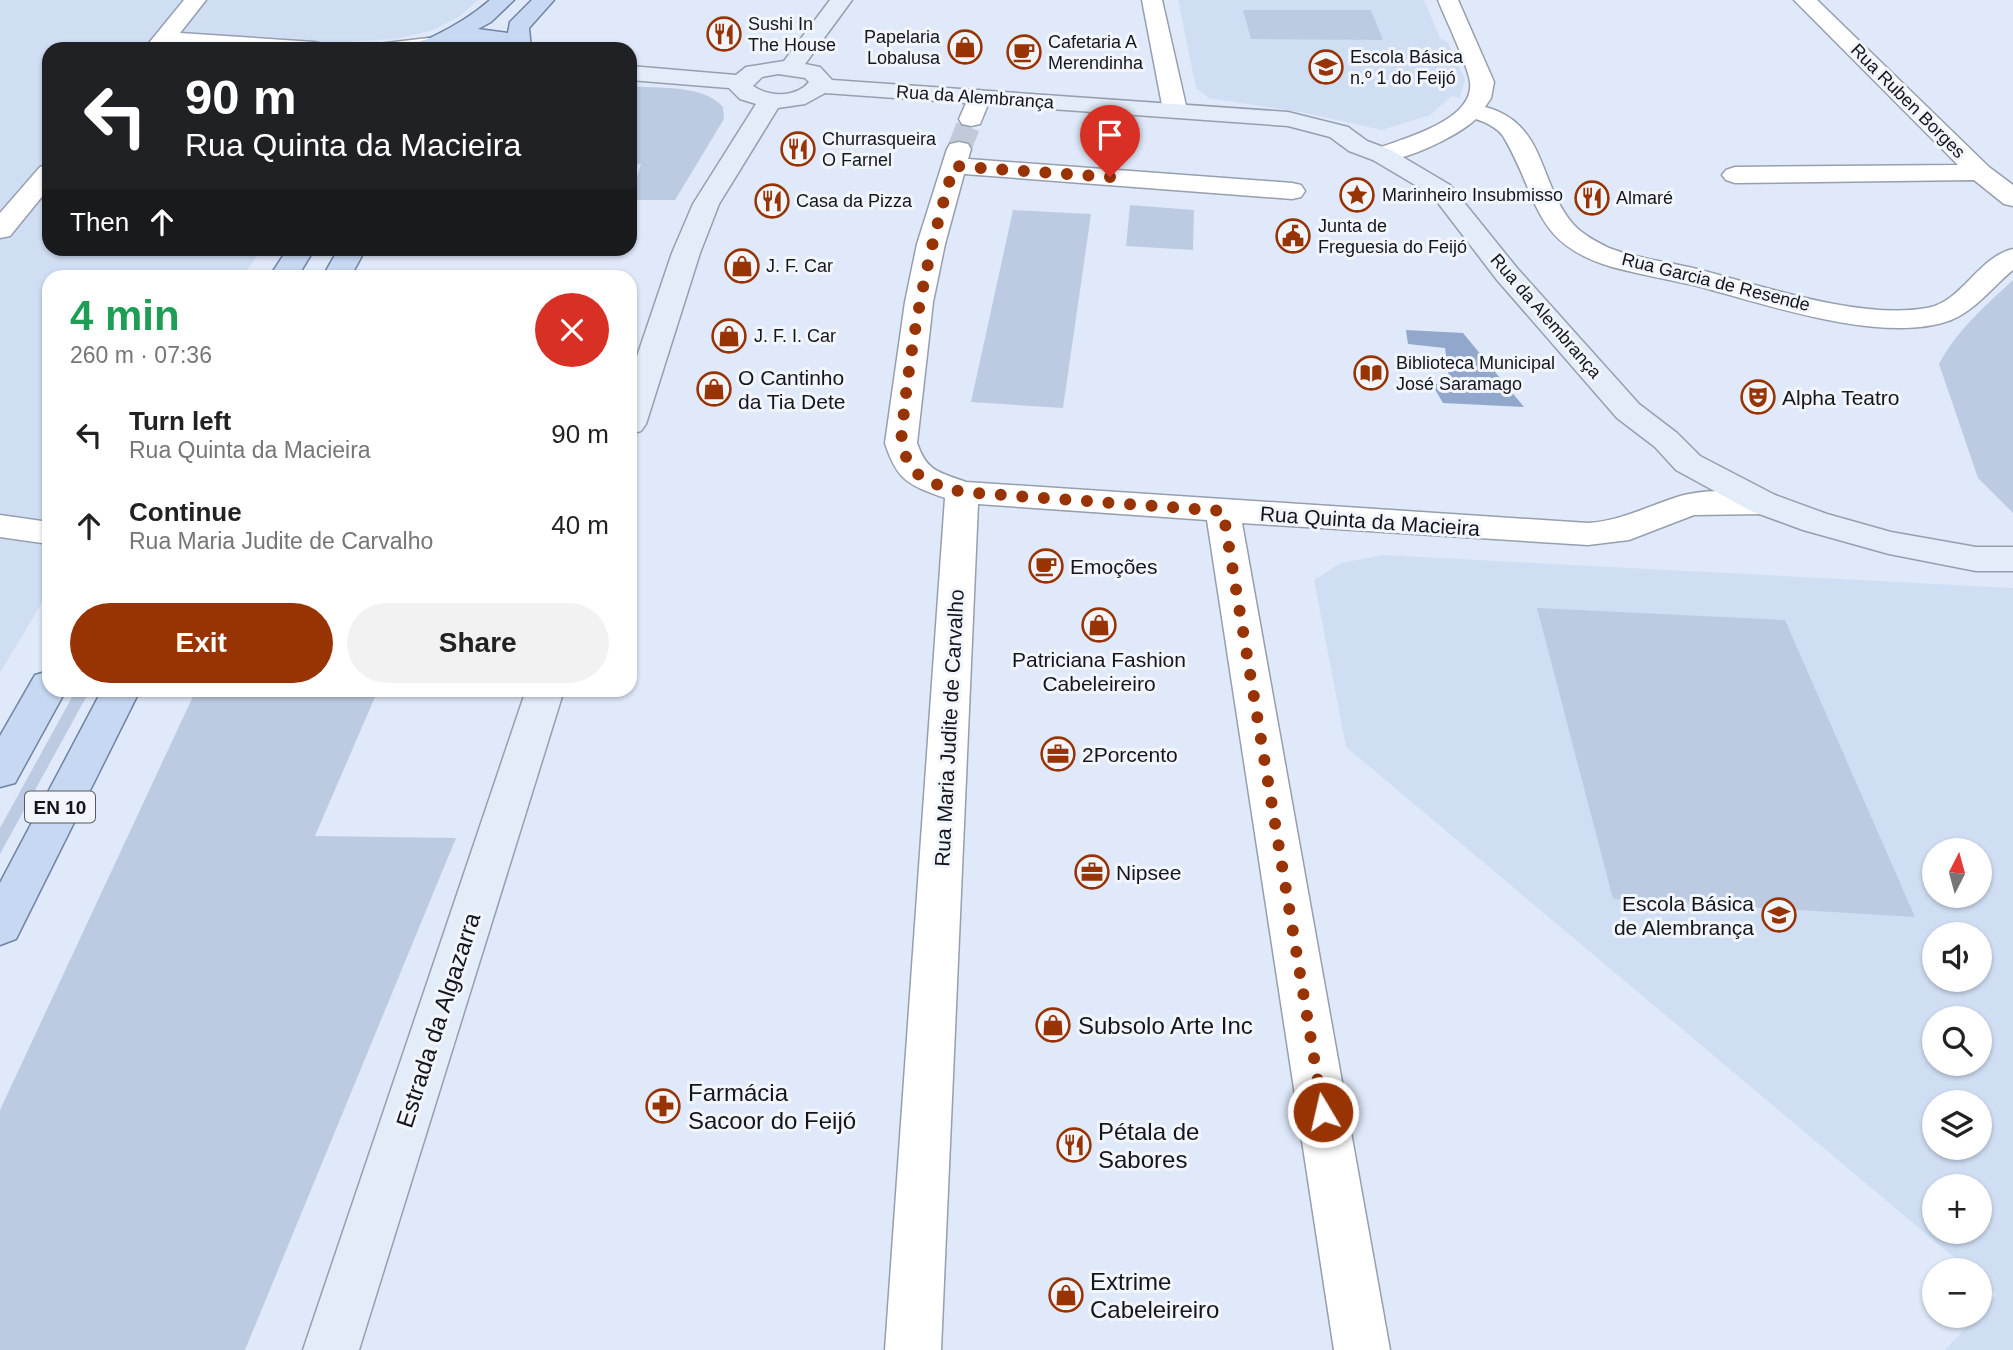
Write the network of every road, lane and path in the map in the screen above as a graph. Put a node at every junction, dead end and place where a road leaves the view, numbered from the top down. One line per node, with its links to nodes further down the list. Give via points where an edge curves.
1 (195, 0): 8 (street)
2 (503, 0): 9 (main road, via 472,25)
3 (544, 0): 12 (main road, via 518,27)
4 (841, 0): 13 (main road)
5 (1152, 0): 18 (street)
6 (1448, 0): 19 (street, via 1482,82 1482,94)
7 (1805, 0): 21 (street, Rua Ruben Borges)
8 (161, 42)
9 (435, 42)
10 (444, 42): 11 (main road, via 491,37)
11 (511, 42)
12 (519, 42)
13 (791, 67): 15 (main road, via 754,72); 16 (main road, via 818,76)
14 (637, 73): 15 (main road)
15 (741, 82): 17 (main road, via 746,94)
16 (819, 86): 17 (main road, via 801,97); 18 (main road, Rua da Alembrança, via 975,108)
17 (770, 101): 28 (main road, via 706,204)
18 (1175, 110): 20 (main road, Rua da Alembrança)
19 (1471, 111): 20 (street, via 1453,127); 27 (street, Rua Garcia de Resende, via 1505,123 1516,134 1548,208 1565,232 1591,250 1629,262 1834,311 1894,318 1929,317 1956,307)
20 (1370, 151): 29 (main road, Rua da Alembrança, via 1441,190 1507,274 1628,411)
21 (1980, 172): 22 (street); 25 (street, Rua Ruben Borges)
22 (1735, 175)
23 (42, 180): 26 (street)
24 (1292, 191): 30 (street, via 957,157 919,302 901,443 908,464 922,478)
25 (2013, 198)
26 (0, 230)
27 (2013, 257)
28 (637, 403)
29 (1677, 452): 31 (main road, Rua da Alembrança); 32 (street, via 1692,483); 36 (main road, Rua da Alembrança, via 1891,518)
30 (962, 492): 33 (street, Rua Quinta da Macieira); 44 (street, Rua Maria Judite de Carvalho)
31 (1763, 503): 32 (street, Rua Quinta da Macieira); 37 (main road, Rua da Alembrança, via 1889,543 1976,559)
32 (1690, 504): 33 (street, Rua Quinta da Macieira, via 1617,532 1588,534)
33 (1223, 511): 45 (street)
34 (0, 526): 35 (street)
35 (42, 532)
36 (2013, 547)
37 (2013, 559)
38 (42, 697): 41 (main road)
39 (117, 697): 42 (main road, EN 10)
40 (543, 697): 43 (main road, Estrada da Algazarra)
41 (0, 772)
42 (0, 926)
43 (331, 1350)
44 (913, 1350)
45 (1362, 1350)

